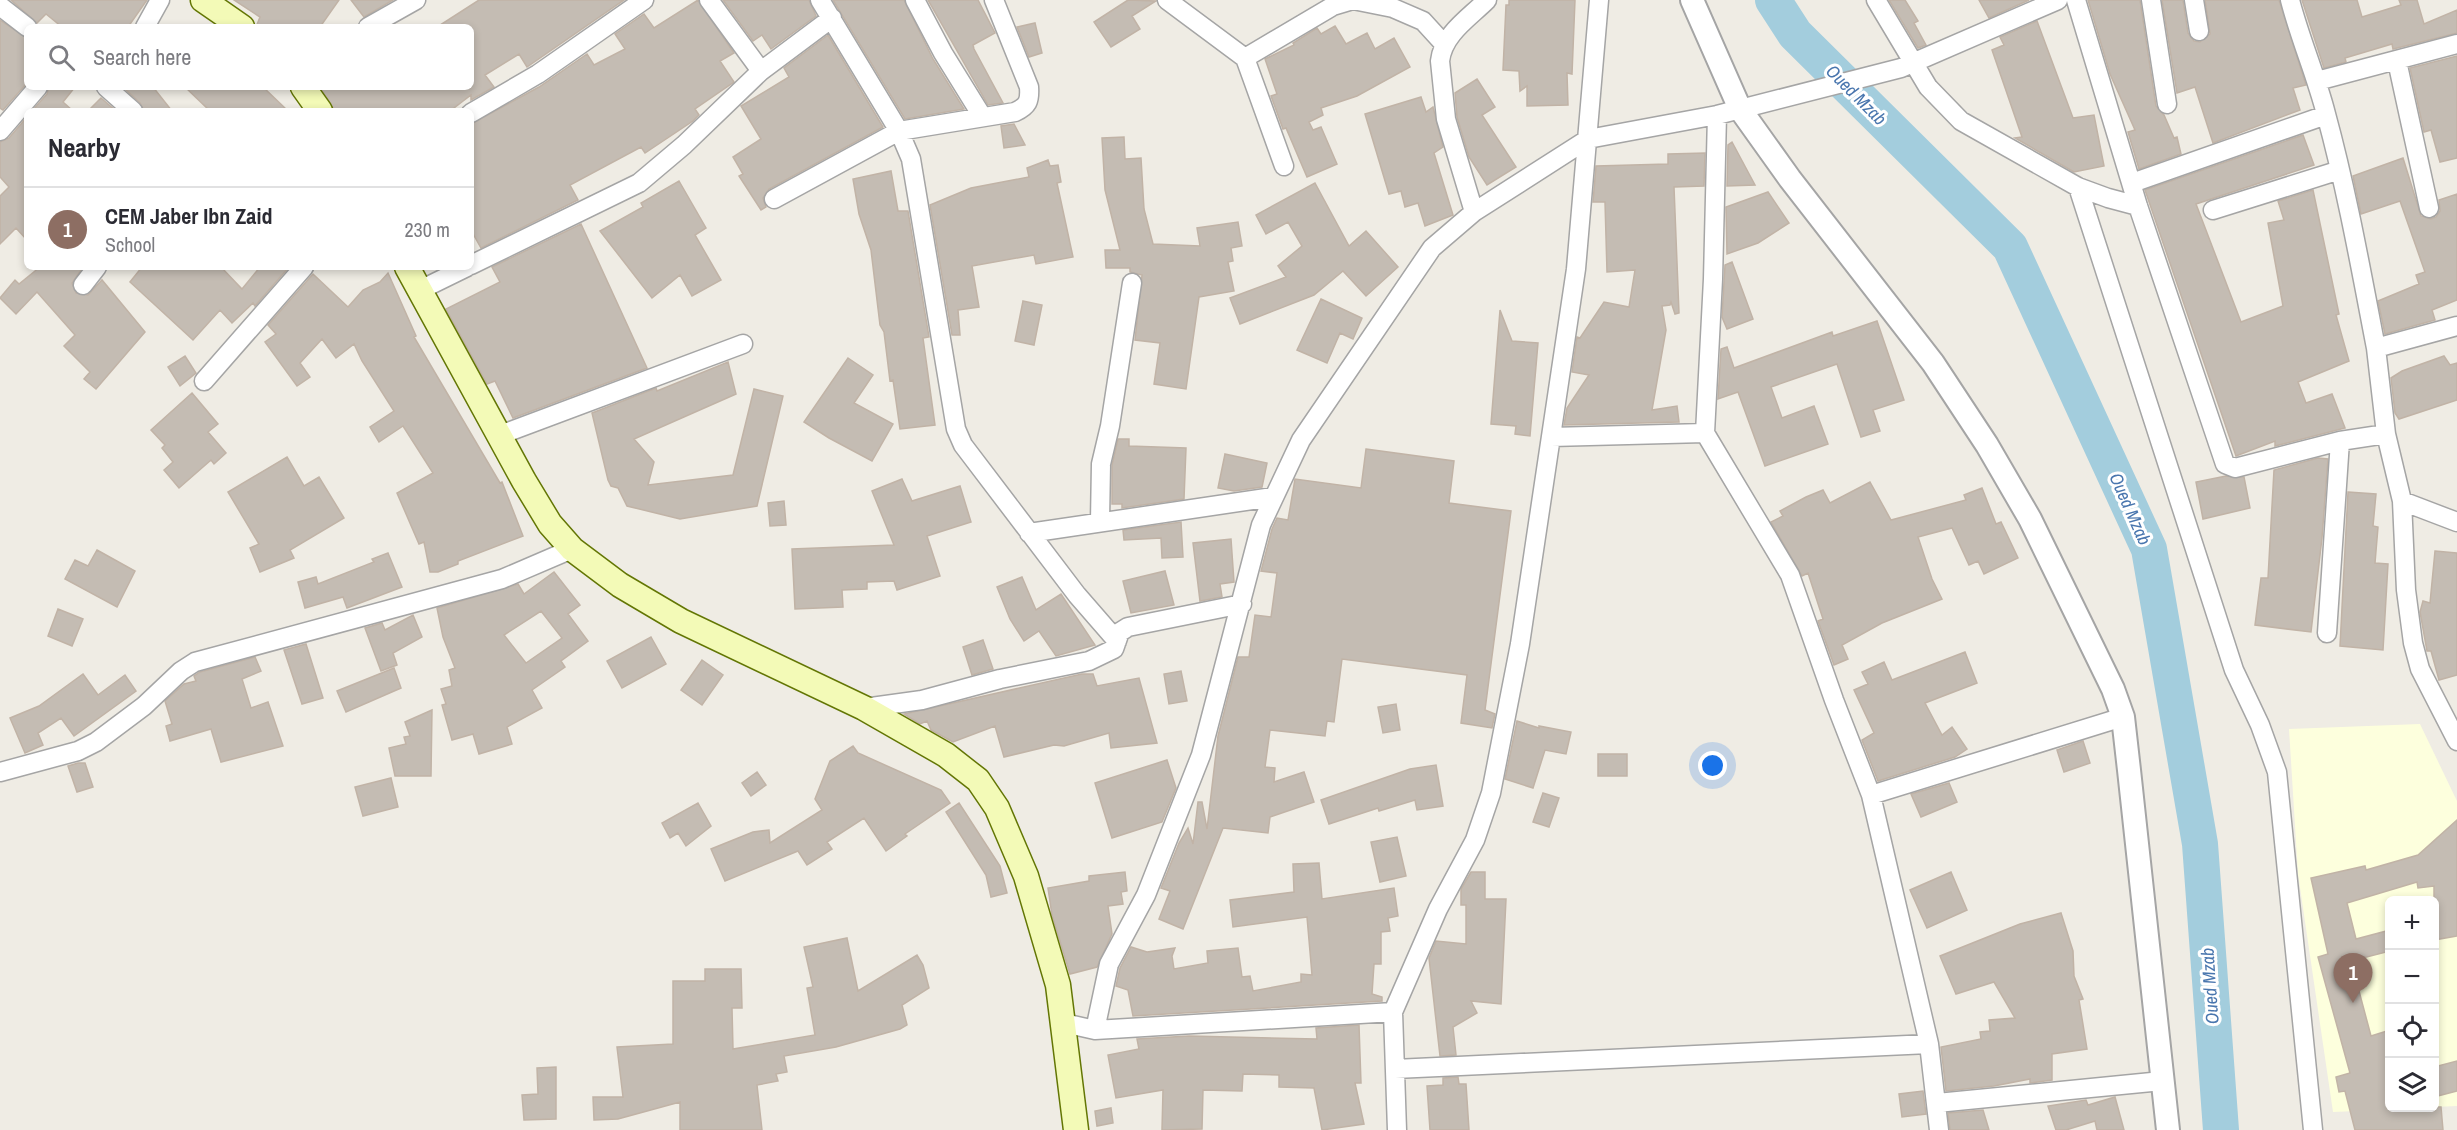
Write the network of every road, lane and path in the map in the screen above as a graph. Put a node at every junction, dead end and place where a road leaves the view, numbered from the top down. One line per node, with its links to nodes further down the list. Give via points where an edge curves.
1 (160, 0): 21 (street)
2 (203, 0): 22 (main road)
3 (416, 0): 23 (street)
4 (644, 0): 40 (street, via 538,74)
5 (709, 0): 31 (street)
6 (820, 0): 20 (street)
7 (915, 0): 43 (street)
8 (994, 0): 43 (street, via 1029,87 1030,100 1015,112)
9 (1167, 0): 28 (street)
10 (1487, 0): 26 (street)
11 (1599, 0): 46 (street)
12 (1692, 0): 37 (street)
13 (1876, 0): 30 (street)
14 (2058, 0): 30 (street)
15 (2076, 0): 49 (street)
16 (2151, 0): 36 (street)
17 (2194, 0): 25 (street)
18 (2290, 0): 32 (street)
19 (0, 6): 24 (street)
20 (832, 18): 31 (street); 45 (street)
21 (147, 24)
22 (238, 24)
23 (373, 24)
24 (24, 25)
25 (2199, 31)
26 (1444, 44): 28 (street, via 1423,21 1393,8 1353,0 1333,6); 55 (street, via 1440,61 1446,119)
27 (2457, 44): 29 (street)
28 (1245, 58): 47 (street)
29 (2397, 62): 32 (street); 53 (street)
30 (1907, 67): 37 (street); 50 (street, via 1961,121)
31 (761, 71): 56 (street, via 639,183)
32 (2317, 81): 42 (street)
33 (35, 90): 44 (street)
34 (111, 90): 38 (street)
35 (305, 90): 39 (main road)
36 (2167, 104)
37 (1749, 107): 41 (street); 83 (street, via 1790,178 1933,363 1988,445 2030,519)
38 (130, 108)
39 (318, 108)
40 (474, 111)
41 (1717, 115): 46 (street); 68 (street)
42 (2326, 115): 48 (street); 49 (street)
43 (982, 116): 45 (street)
44 (0, 131)
45 (899, 131): 51 (street); 77 (street, via 911,159 957,429 963,445)
46 (1588, 139): 55 (street); 71 (street, via 1576,269)
47 (1284, 165)
48 (2340, 170): 54 (street); 66 (street)
49 (2132, 183): 52 (street)
50 (2078, 187): 52 (street); 98 (street, via 2234,670 2277,772)
51 (774, 199)
52 (2139, 206): 72 (street, via 2225,464 2235,468)
53 (2429, 208)
54 (2213, 210)
55 (1474, 212): 73 (street, via 1432,248 1301,440)
56 (474, 264)
57 (94, 270): 62 (street)
58 (301, 270): 67 (street)
59 (408, 270): 63 (main road)
60 (461, 270): 63 (street)
61 (1132, 283): 75 (street, via 1101,464)
62 (82, 285)
63 (418, 291): 70 (main road)
64 (2457, 326): 66 (street)
65 (743, 344): 70 (street)
66 (2376, 348): 69 (street)
67 (204, 381)
68 (1705, 433): 71 (street); 86 (street, via 1790,575)
69 (2386, 434): 72 (street); 74 (street)
70 (500, 435): 78 (main road, via 550,524)
71 (1551, 437): 87 (street, via 1520,644 1491,793 1474,840 1438,909)
72 (2340, 441): 80 (street)
73 (1273, 497): 75 (street); 79 (street, via 1261,525)
74 (2402, 501): 76 (street); 84 (street, via 2413,643 2420,669)
75 (1100, 521): 77 (street)
76 (2457, 522)
77 (1029, 533): 81 (street)
78 (572, 549): 82 (main road, via 620,585 681,621); 85 (street, via 502,579 195,662 96,742 78,751)
79 (1242, 604): 81 (street, via 1128,627 1120,632); 89 (street, via 1201,755 1146,894 1109,964)
80 (2326, 633)
81 (1117, 641): 82 (street, via 1112,651 1089,661 922,700)
82 (864, 708): 88 (main road, via 946,755 978,780 997,808 1026,876 1058,985)
83 (2123, 717): 86 (street); 92 (street)
84 (2457, 741)
85 (0, 772)
86 (1871, 795): 90 (street)
87 (1393, 1012): 89 (street); 91 (street)
88 (1064, 1023): 89 (street); 94 (main road)
89 (1095, 1030)
90 (1929, 1044): 91 (street); 93 (street)
91 (1395, 1069): 95 (street)
92 (2162, 1081): 93 (street); 97 (street)
93 (1937, 1103): 96 (street)
94 (1076, 1130)
95 (1397, 1130)
96 (1939, 1130)
97 (2168, 1130)
98 (2313, 1130)

